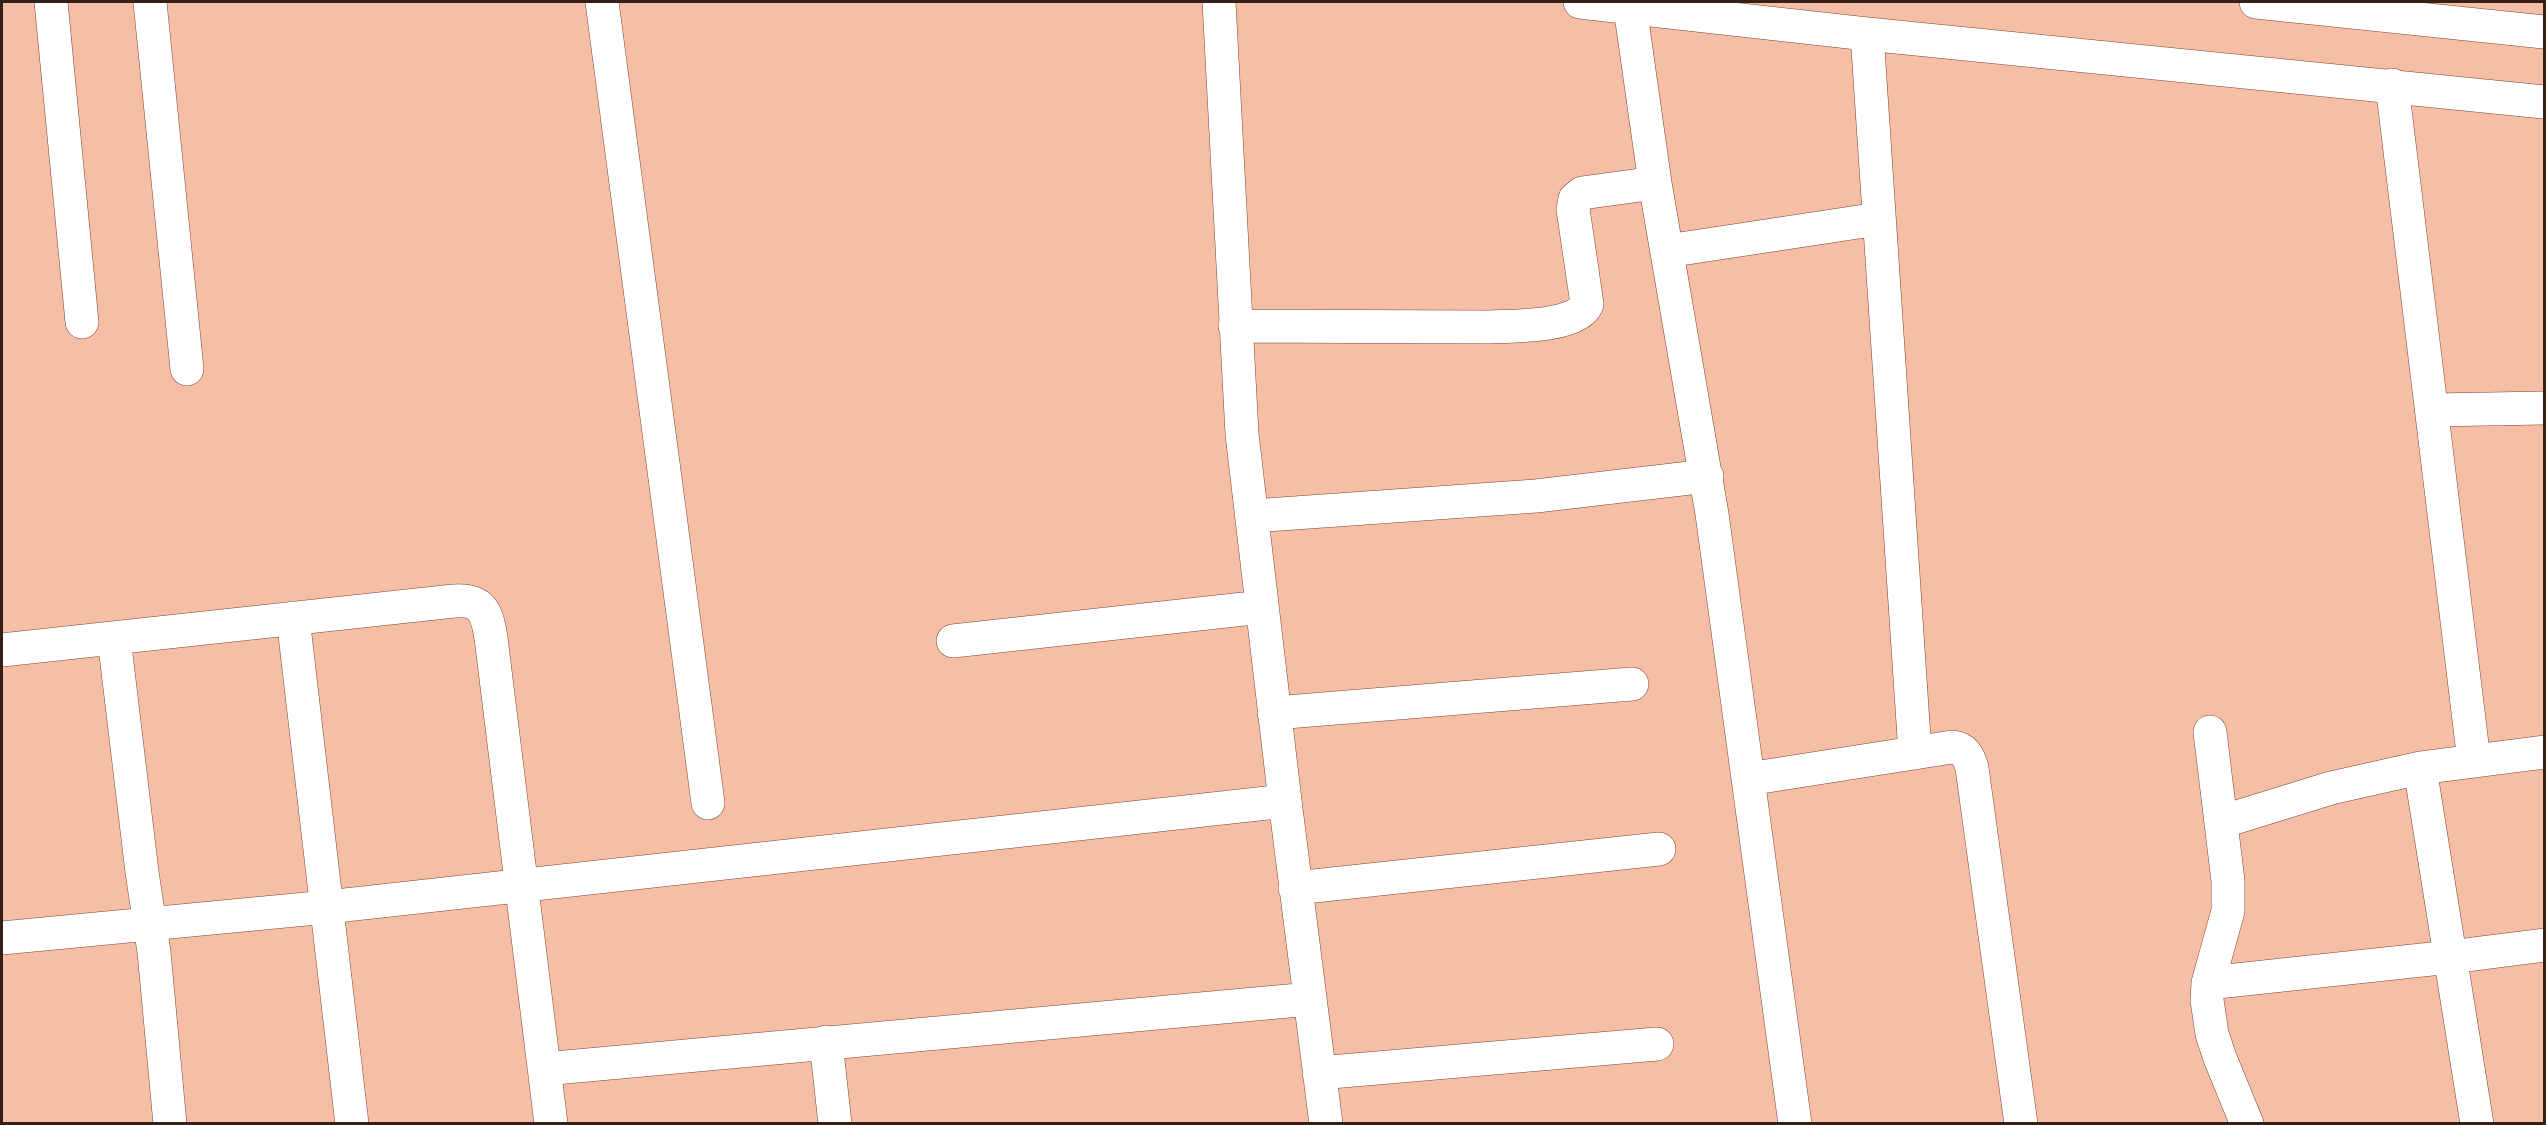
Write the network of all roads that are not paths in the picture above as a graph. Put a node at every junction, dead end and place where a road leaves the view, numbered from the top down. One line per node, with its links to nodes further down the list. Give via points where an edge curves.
1 (51, 2): 15 (main road)
2 (150, 2): 17 (main road)
3 (602, 2): 36 (main road)
4 (1219, 2): 16 (main road)
5 (1580, 2): 7 (main road)
6 (2256, 2): 8 (main road)
7 (1630, 7): 9 (main road); 12 (main road)
8 (2544, 32)
9 (1867, 34): 10 (main road); 13 (main road)
10 (2392, 85): 11 (main road); 19 (main road)
11 (2544, 102)
12 (1654, 183): 14 (main road); 16 (main road, via 1582,193 1575,199 1587,304 1574,318 1525,326 1484,327)
13 (1878, 219): 14 (main road); 31 (main road)
14 (1667, 251): 20 (main road)
15 (82, 322)
16 (1235, 326): 21 (main road)
17 (187, 369)
18 (2544, 408): 19 (main road)
19 (2433, 410): 32 (main road)
20 (1707, 476): 21 (main road, via 1536,496); 34 (main road)
21 (1251, 516): 22 (main road)
22 (1262, 607): 25 (main road); 28 (main road)
23 (293, 618): 24 (main road); 39 (main road, via 454,601 472,601 481,608 488,618); 41 (main road)
24 (114, 638): 26 (main road); 42 (main road)
25 (953, 641)
26 (2, 650)
27 (1632, 684): 28 (main road)
28 (1274, 713): 35 (main road)
29 (2210, 732): 37 (main road)
30 (2544, 752): 32 (main road)
31 (1915, 753): 34 (main road); 58 (main road, via 1958,747 1966,753 1972,768)
32 (2474, 761): 33 (main road)
33 (2420, 768): 37 (main road, via 2331,788); 45 (main road)
34 (1748, 779): 57 (main road)
35 (1285, 801): 39 (main road); 40 (main road)
36 (708, 803)
37 (2222, 822): 46 (main road, via 2229,911)
38 (1659, 849): 40 (main road)
39 (521, 886): 41 (main road); 50 (main road)
40 (1295, 888): 47 (main road)
41 (327, 907): 42 (main road); 53 (main road)
42 (150, 923): 43 (main road); 52 (main road)
43 (2, 938)
44 (2544, 945): 45 (main road)
45 (2450, 957): 46 (main road); 60 (main road)
46 (2208, 983): 59 (main road, via 2206,1000 2212,1034)
47 (1310, 999): 48 (main road); 51 (main road)
48 (826, 1042): 50 (main road); 55 (main road)
49 (1657, 1044): 51 (main road)
50 (544, 1070): 54 (main road)
51 (1319, 1073): 56 (main road)
52 (170, 1124)
53 (352, 1124)
54 (551, 1124)
55 (835, 1124)
56 (1326, 1124)
57 (1795, 1124)
58 (2021, 1124)
59 (2247, 1124)
60 (2477, 1124)

